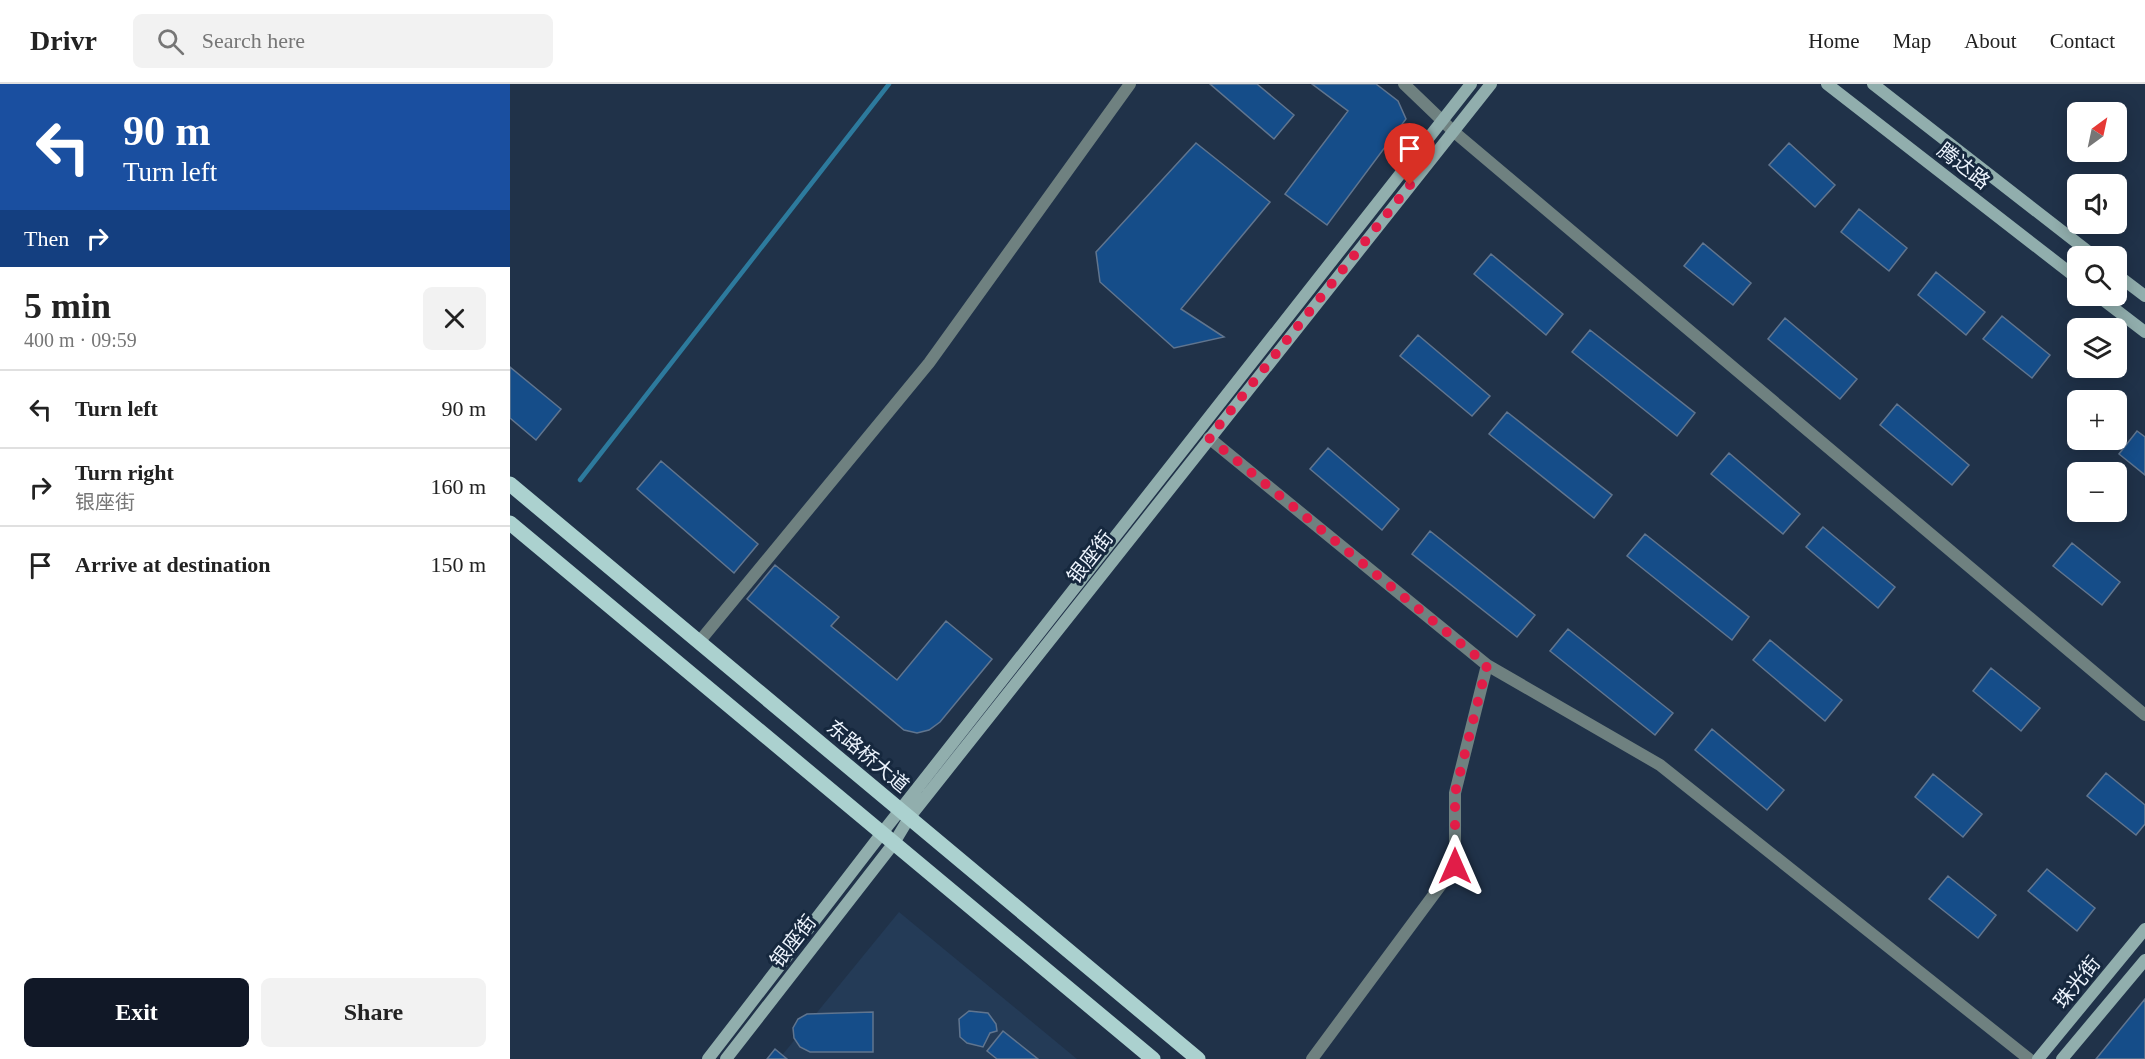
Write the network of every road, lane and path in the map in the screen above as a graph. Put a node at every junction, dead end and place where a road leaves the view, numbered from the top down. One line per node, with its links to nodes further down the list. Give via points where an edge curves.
1 (1130, 84): 18 (street, via 929,363)
2 (1404, 84): 7 (street)
3 (1472, 84): 7 (main road)
4 (1491, 84): 8 (main road, 银座街)
5 (1827, 84): 10 (main road, 腾达路)
6 (1873, 84): 9 (main road, 腾达路)
7 (1442, 120): 8 (street); 21 (main road)
8 (1453, 131): 15 (main road, 银座街); 20 (street)
9 (2081, 246)
10 (2067, 270)
11 (2127, 282): 12 (main road)
12 (2145, 296)
13 (2111, 306): 14 (main road)
14 (2145, 332)
15 (1209, 438): 19 (street); 21 (main road, 银座街)
16 (510, 484): 18 (main road, 东路桥大道)
17 (510, 523): 22 (main road)
18 (699, 642): 21 (main road, 东路桥大道)
19 (1487, 665): 29 (street, via 1455,793 1455,866); 30 (street, via 1660,765)
20 (2145, 715)
21 (904, 814): 22 (main road, 银座街); 28 (main road, 东路桥大道)
22 (888, 838): 25 (main road); 26 (main road, 银座街); 27 (main road)
23 (2145, 929): 31 (main road, 珠光街)
24 (2145, 960): 32 (main road, 珠光街)
25 (708, 1059)
26 (726, 1059)
27 (1153, 1059)
28 (1198, 1059)
29 (1312, 1059)
30 (2029, 1059)
31 (2038, 1059)
32 (2062, 1059)

